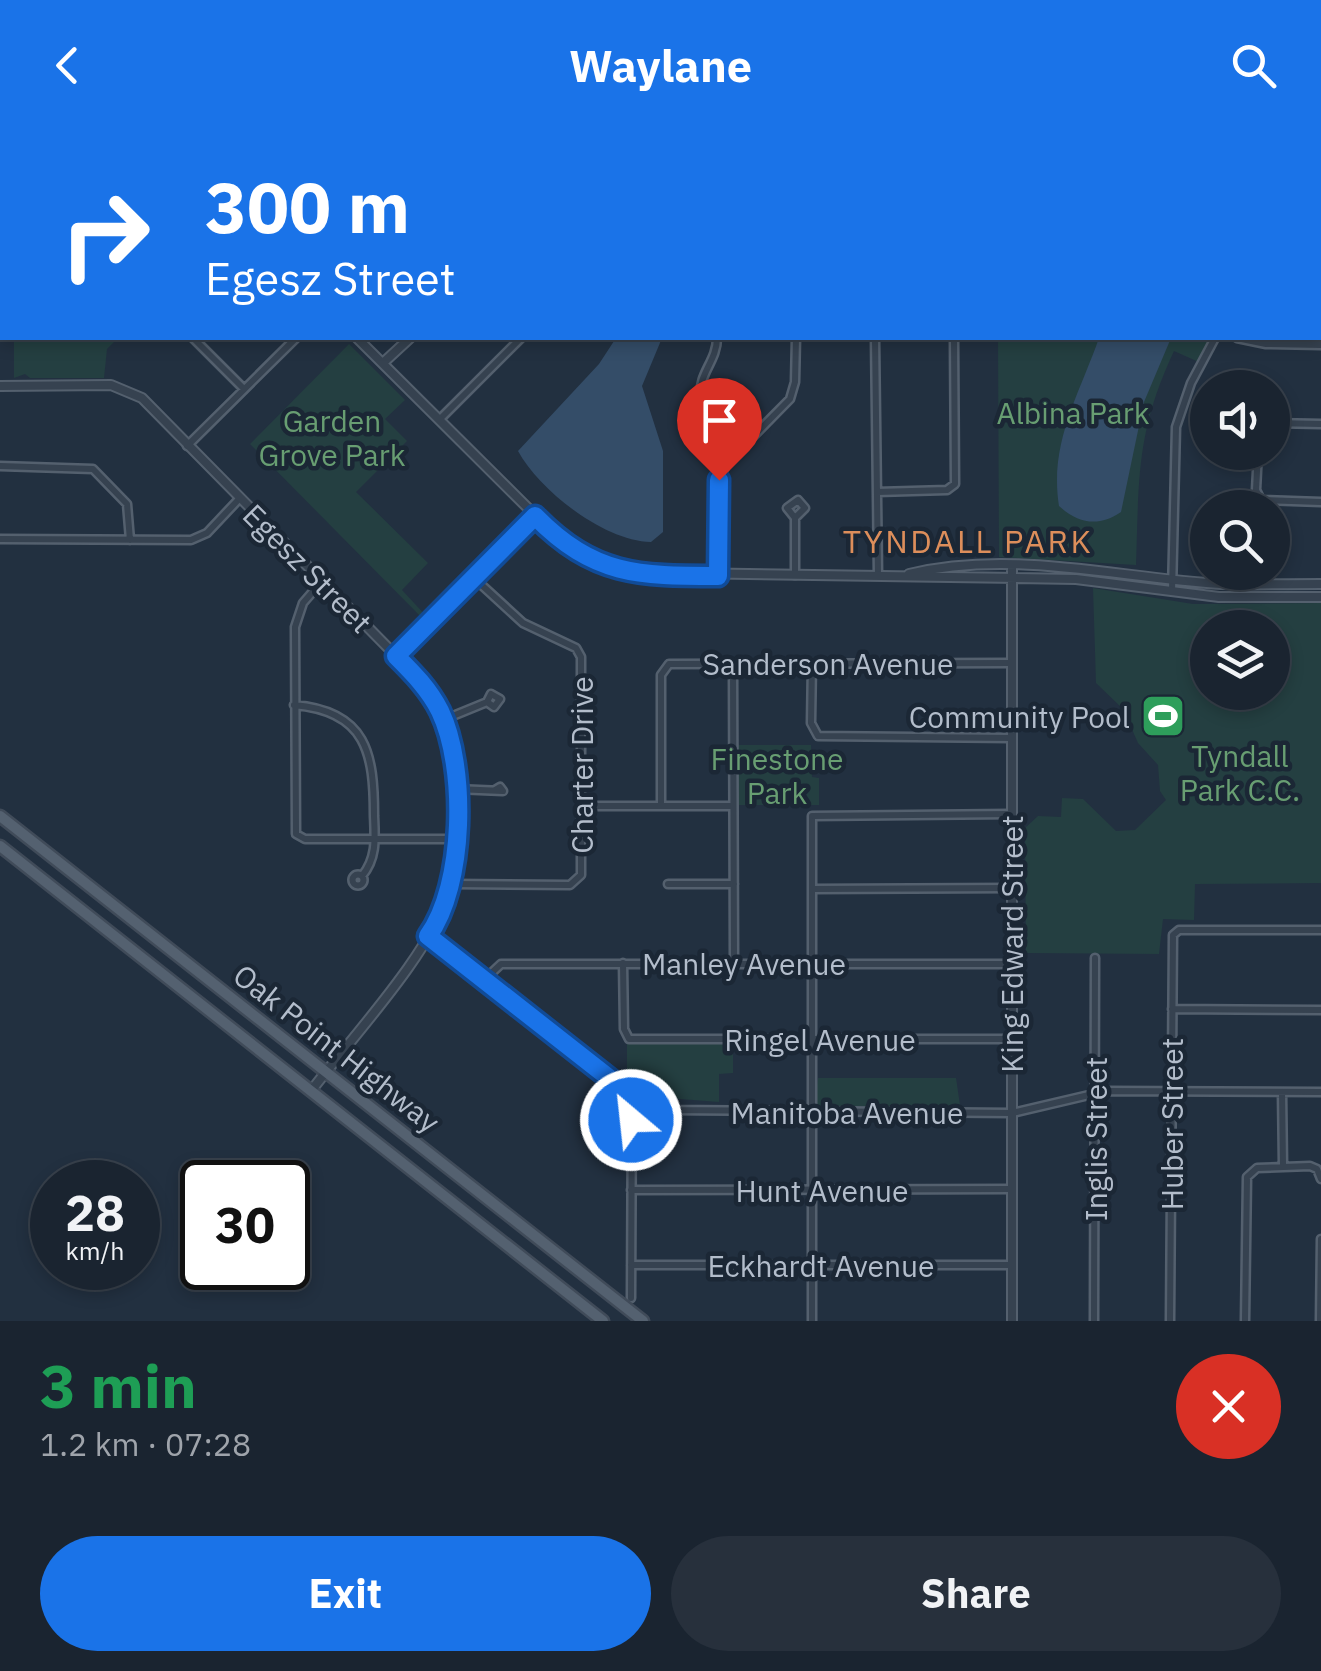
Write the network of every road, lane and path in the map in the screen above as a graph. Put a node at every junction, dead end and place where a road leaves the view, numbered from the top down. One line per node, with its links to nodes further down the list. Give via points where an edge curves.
1 (195, 340): 15 (street)
2 (294, 340): 15 (street)
3 (360, 340): 13 (street)
4 (408, 340): 13 (street)
5 (519, 340): 16 (street)
6 (717, 340): 19 (street, via 701,396)
7 (796, 340): 19 (street, via 792,394)
8 (876, 340): 23 (street)
9 (954, 340): 23 (street, via 955,484 946,490)
10 (1214, 340): 36 (street, via 1176,427)
11 (1247, 340): 12 (street)
12 (1315, 342)
13 (384, 362): 16 (street)
14 (0, 386): 20 (street, Egesz Street, via 127,388)
15 (244, 389): 20 (street)
16 (440, 419): 26 (street)
17 (1290, 423): 18 (street)
18 (1321, 424)
19 (746, 444): 34 (street, via 719,480)
20 (187, 446): 24 (street, Egesz Street)
21 (0, 466): 29 (street, via 93,469 127,504)
22 (1257, 470): 25 (street, via 1260,500)
23 (877, 492): 32 (street)
24 (239, 499): 29 (street, via 201,538); 38 (street, Egesz Street)
25 (1321, 502)
26 (535, 516): 34 (street, via 562,542 605,566 643,575); 35 (street)
27 (795, 518): 31 (street)
28 (0, 540): 29 (street)
29 (130, 540)
30 (1012, 566): 33 (street); 36 (street); 37 (street, King Edward Street)
31 (795, 575): 32 (street); 34 (street)
32 (878, 575): 33 (street)
33 (904, 575): 37 (street)
34 (718, 576)
35 (474, 578): 42 (street); 52 (street, Charter Drive, via 523,623 580,653)
36 (1173, 578): 39 (street); 40 (street)
37 (1012, 580): 40 (street); 44 (street, King Edward Street)
38 (322, 581): 42 (street, Egesz Street); 47 (street, via 303,603 295,627)
39 (1321, 584)
40 (1172, 590): 41 (street)
41 (1321, 597)
42 (396, 656): 48 (street, Egesz Street)
43 (812, 663): 44 (street, Sanderson Avenue); 45 (street, Sanderson Avenue); 49 (street, via 811,723 818,736)
44 (1012, 663): 49 (street, King Edward Street)
45 (733, 664): 53 (street, Sanderson Avenue, via 674,663 662,671); 54 (street)
46 (487, 702): 48 (street)
47 (294, 705): 58 (street, via 324,709 364,742 374,771); 58 (street, via 296,834)
48 (444, 720): 50 (street, Egesz Street)
49 (1012, 738): 55 (street, King Edward Street)
50 (456, 788): 51 (street); 57 (street, Egesz Street)
51 (495, 790)
52 (582, 806): 53 (street); 61 (street, Charter Drive, via 575,884)
53 (661, 806): 54 (street)
54 (734, 806): 63 (street)
55 (1011, 814): 64 (street, King Edward Street); 65 (street, via 815,814)
56 (0, 816): 66 (main road, Oak Point Highway)
57 (456, 839): 58 (street); 61 (street, Egesz Street)
58 (375, 840): 60 (street)
59 (0, 846): 67 (main road, Oak Point Highway)
60 (362, 876)
61 (452, 884): 69 (street, Egesz Street)
62 (668, 884): 63 (street)
63 (734, 884): 72 (street)
64 (1012, 888): 65 (street); 74 (street, King Edward Street)
65 (812, 889): 73 (street)
66 (105, 898): 67 (main road); 80 (main road, Oak Point Highway)
67 (90, 916): 81 (main road, Oak Point Highway)
68 (1321, 930): 76 (street, Huber Street, via 1179,930 1173,936)
69 (428, 936): 75 (street, Manitoba Avenue); 80 (street, Egesz Street)
70 (1095, 958): 85 (street, Inglis Street)
71 (623, 963): 72 (street, Manley Avenue); 75 (street, Manley Avenue, via 501,964); 78 (street, Ringel Avenue, via 629,1038)
72 (734, 963): 73 (street, Manley Avenue)
73 (812, 964): 74 (street, Manley Avenue); 78 (street)
74 (1011, 964): 79 (street, King Edward Street)
75 (484, 980): 86 (street, Manitoba Avenue)
76 (1172, 1009): 77 (street); 82 (street, Huber Street)
77 (1321, 1010)
78 (812, 1039): 79 (street, Ringel Avenue); 87 (street)
79 (1012, 1039): 88 (street, King Edward Street)
80 (326, 1071): 81 (street, Egesz Street); 89 (main road, Oak Point Highway)
81 (311, 1090): 92 (main road, Oak Point Highway)
82 (1171, 1091): 83 (street, Manitoba Avenue); 85 (street, Manitoba Avenue); 108 (street, Huber Street)
83 (1282, 1092): 84 (street, Manitoba Avenue); 90 (street)
84 (1321, 1092)
85 (1095, 1093): 88 (street, Manitoba Avenue); 107 (street, Inglis Street)
86 (632, 1096): 87 (street, Manitoba Avenue, via 668,1110); 94 (street)
87 (812, 1112): 88 (street, Manitoba Avenue); 95 (street)
88 (1012, 1113): 93 (street, King Edward Street)
89 (442, 1163): 92 (main road); 100 (main road, Oak Point Highway)
90 (1283, 1166): 91 (street, via 1314,1167); 109 (street, via 1257,1168 1246,1180)
91 (1321, 1179)
92 (427, 1182): 101 (main road, Oak Point Highway)
93 (1012, 1189): 95 (street, Hunt Avenue); 99 (street, King Edward Street)
94 (631, 1190): 95 (street, Hunt Avenue); 97 (street)
95 (812, 1190): 98 (street)
96 (1321, 1239): 110 (street)
97 (631, 1265): 98 (street, Eckhardt Avenue); 102 (street)
98 (812, 1265): 99 (street, Eckhardt Avenue); 105 (street)
99 (1012, 1265): 106 (street, King Edward Street)
100 (575, 1267): 101 (main road); 104 (main road, Oak Point Highway)
101 (559, 1286): 103 (main road, Oak Point Highway)
102 (631, 1298)
103 (603, 1321)
104 (643, 1321)
105 (812, 1321)
106 (1012, 1321)
107 (1094, 1321)
108 (1170, 1321)
109 (1245, 1321)
110 (1320, 1321)

